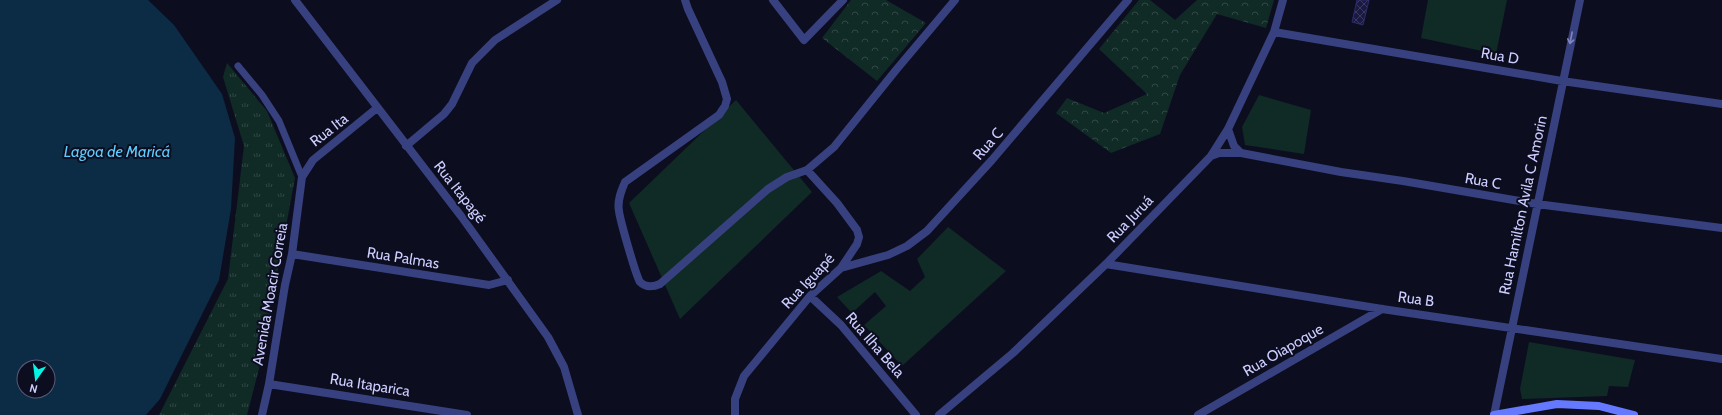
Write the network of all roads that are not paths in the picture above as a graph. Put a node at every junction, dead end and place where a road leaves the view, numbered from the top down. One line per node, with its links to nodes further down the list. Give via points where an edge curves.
1 (295, 0): 14 (street, Rua Itapagé)
2 (557, 0): 16 (street, via 494,40 472,63 452,104 444,114)
3 (685, 0): 19 (street, via 722,82 727,99 719,115 625,182 620,193 618,211 641,282 653,287 660,284 768,189 787,177)
4 (772, 0): 5 (street, via 804,40)
5 (843, 0)
6 (955, 0): 19 (street, via 850,129)
7 (1128, 0): 25 (street, Rua C, via 992,160 927,231 907,246 888,255)
8 (1283, 0): 10 (street, Rua Juruá)
9 (1580, 0): 12 (street, Rua Hamilton Avila C Amorin, one-way to 12)
10 (1274, 32): 12 (street, Rua D); 15 (street, Rua Juruá)
11 (238, 66): 20 (lane, via 279,121)
12 (1562, 81): 13 (street, Rua D); 21 (street, Rua Hamilton Avila C Amorin)
13 (1722, 104)
14 (377, 108): 16 (street, Rua Itapagé); 20 (street, Rua Ita, via 313,160)
15 (1228, 129): 17 (street, via 1234,146); 18 (street, Rua Juruá)
16 (406, 146): 26 (street, Rua Itapagé)
17 (1241, 153): 18 (street, Rua C, via 1219,153); 21 (street, Rua C)
18 (1211, 156): 24 (street, Rua Juruá)
19 (807, 170): 25 (street, Rua Iguapé, via 857,230 857,244)
20 (302, 177): 23 (street, Avenida Moacir Correia)
21 (1537, 204): 22 (street, Rua C); 29 (street, Rua Hamilton Avila C Amorin)
22 (1722, 228)
23 (292, 254): 26 (street, Rua Palmas, via 489,285); 31 (street, Avenida Moacir Correia)
24 (1106, 264): 28 (street, Rua B); 37 (street, Rua Juruá, via 1013,353)
25 (841, 268): 27 (street, Rua Iguapé)
26 (508, 280): 34 (street, Rua Itapagé, via 548,337 564,367)
27 (810, 296): 35 (street, Rua Iguapé, via 744,376 735,399); 36 (street, Rua Ilha Bela, via 841,325)
28 (1382, 309): 29 (street, Rua B); 38 (street, Rua Oiapoque)
29 (1512, 327): 30 (street, Rua B); 39 (street, Rua Hamilton Avila C Amorin)
30 (1722, 359)
31 (269, 384): 32 (street, Avenida Moacir Correia); 33 (street, Rua Itaparica)
32 (262, 415)
33 (466, 415)
34 (578, 415)
35 (735, 415)
36 (916, 415)
37 (938, 415)
38 (1198, 415)
39 (1494, 415): 40 (main road, via 1556,404 1599,406)
40 (1634, 415)

